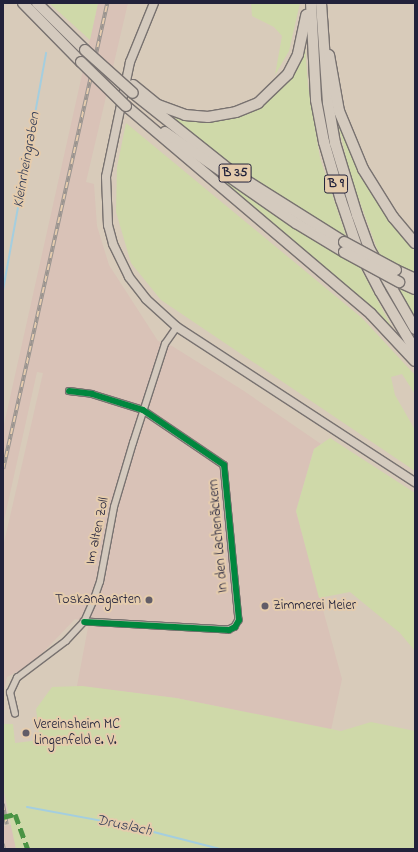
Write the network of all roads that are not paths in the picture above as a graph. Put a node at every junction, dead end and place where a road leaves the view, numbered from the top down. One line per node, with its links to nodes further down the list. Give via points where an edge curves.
1 (23, 3): 7 (highway, bridge, via 81,62)
2 (37, 3): 7 (highway, B 35, bridge)
3 (154, 3): 12 (main road, via 130,62 109,157 106,209 113,244 129,277 146,299)
4 (310, 3): 7 (highway, via 298,54 280,84 258,103 236,112 208,117 185,115); 14 (highway, B 9, via 316,100 324,142 341,200 364,259)
5 (321, 3): 6 (highway, B 9)
6 (321, 33): 8 (highway, via 327,45 339,111 363,169 393,217); 13 (highway, B 9, via 335,143 357,215 384,278)
7 (130, 96): 9 (highway, B 35, via 231,171); 15 (highway, via 371,314)
8 (415, 243)
9 (344, 247): 10 (highway, B 35, bridge); 11 (highway, bridge, via 399,282)
10 (415, 279)
11 (415, 289)
12 (177, 327): 17 (street, Im alten Zoll, via 166,344); 18 (main road)
13 (415, 329)
14 (415, 350)
15 (415, 361)
16 (69, 391): 17 (street, In den Lachenäckern, via 92,394)
17 (143, 410): 19 (street, Im alten Zoll, via 113,514 100,582); 19 (street, In den Lachenäckern, via 224,465 239,620 235,627 229,630)
18 (415, 482)
19 (84, 622): 20 (street, Im alten Zoll, via 66,641 17,678 10,693)
20 (15, 714)

